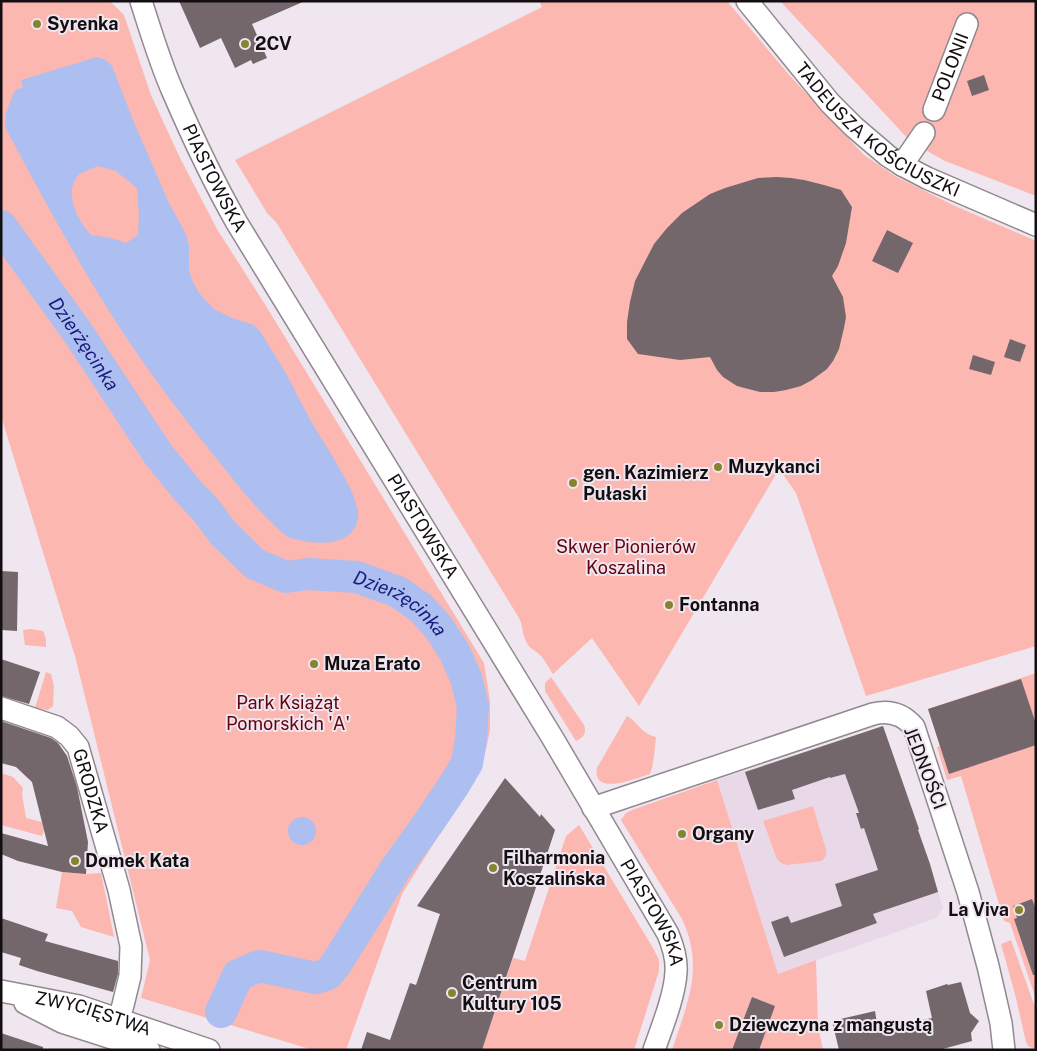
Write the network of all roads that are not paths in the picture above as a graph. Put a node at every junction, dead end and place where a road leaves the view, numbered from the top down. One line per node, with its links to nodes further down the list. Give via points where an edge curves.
1 (140, 1): 9 (street, PIASTOWSKA, via 173,92 237,223)
2 (746, 1): 6 (street, TADEUSZA KOŚCIUSZKI, via 830,103 872,143)
3 (967, 24): 4 (street, POLONII)
4 (934, 110)
5 (924, 133): 6 (street)
6 (902, 165): 7 (street, TADEUSZA KOŚCIUSZKI)
7 (1036, 225)
8 (1, 708): 11 (street, GRODZKA, via 57,727 78,747 119,890 131,946 130,976)
9 (593, 808): 14 (street, PIASTOWSKA, via 673,945 675,982); 15 (street, JEDNOŚCI, via 873,714 888,712 900,715 914,727 968,892 1001,1023)
10 (3, 992): 11 (street, ZWYCIĘSTWA, via 62,1022)
11 (116, 1029): 12 (street, ZWYCIĘSTWA); 13 (street, ZWYCIĘSTWA)
12 (149, 1050)
13 (209, 1050)
14 (654, 1050)
15 (1004, 1050)

